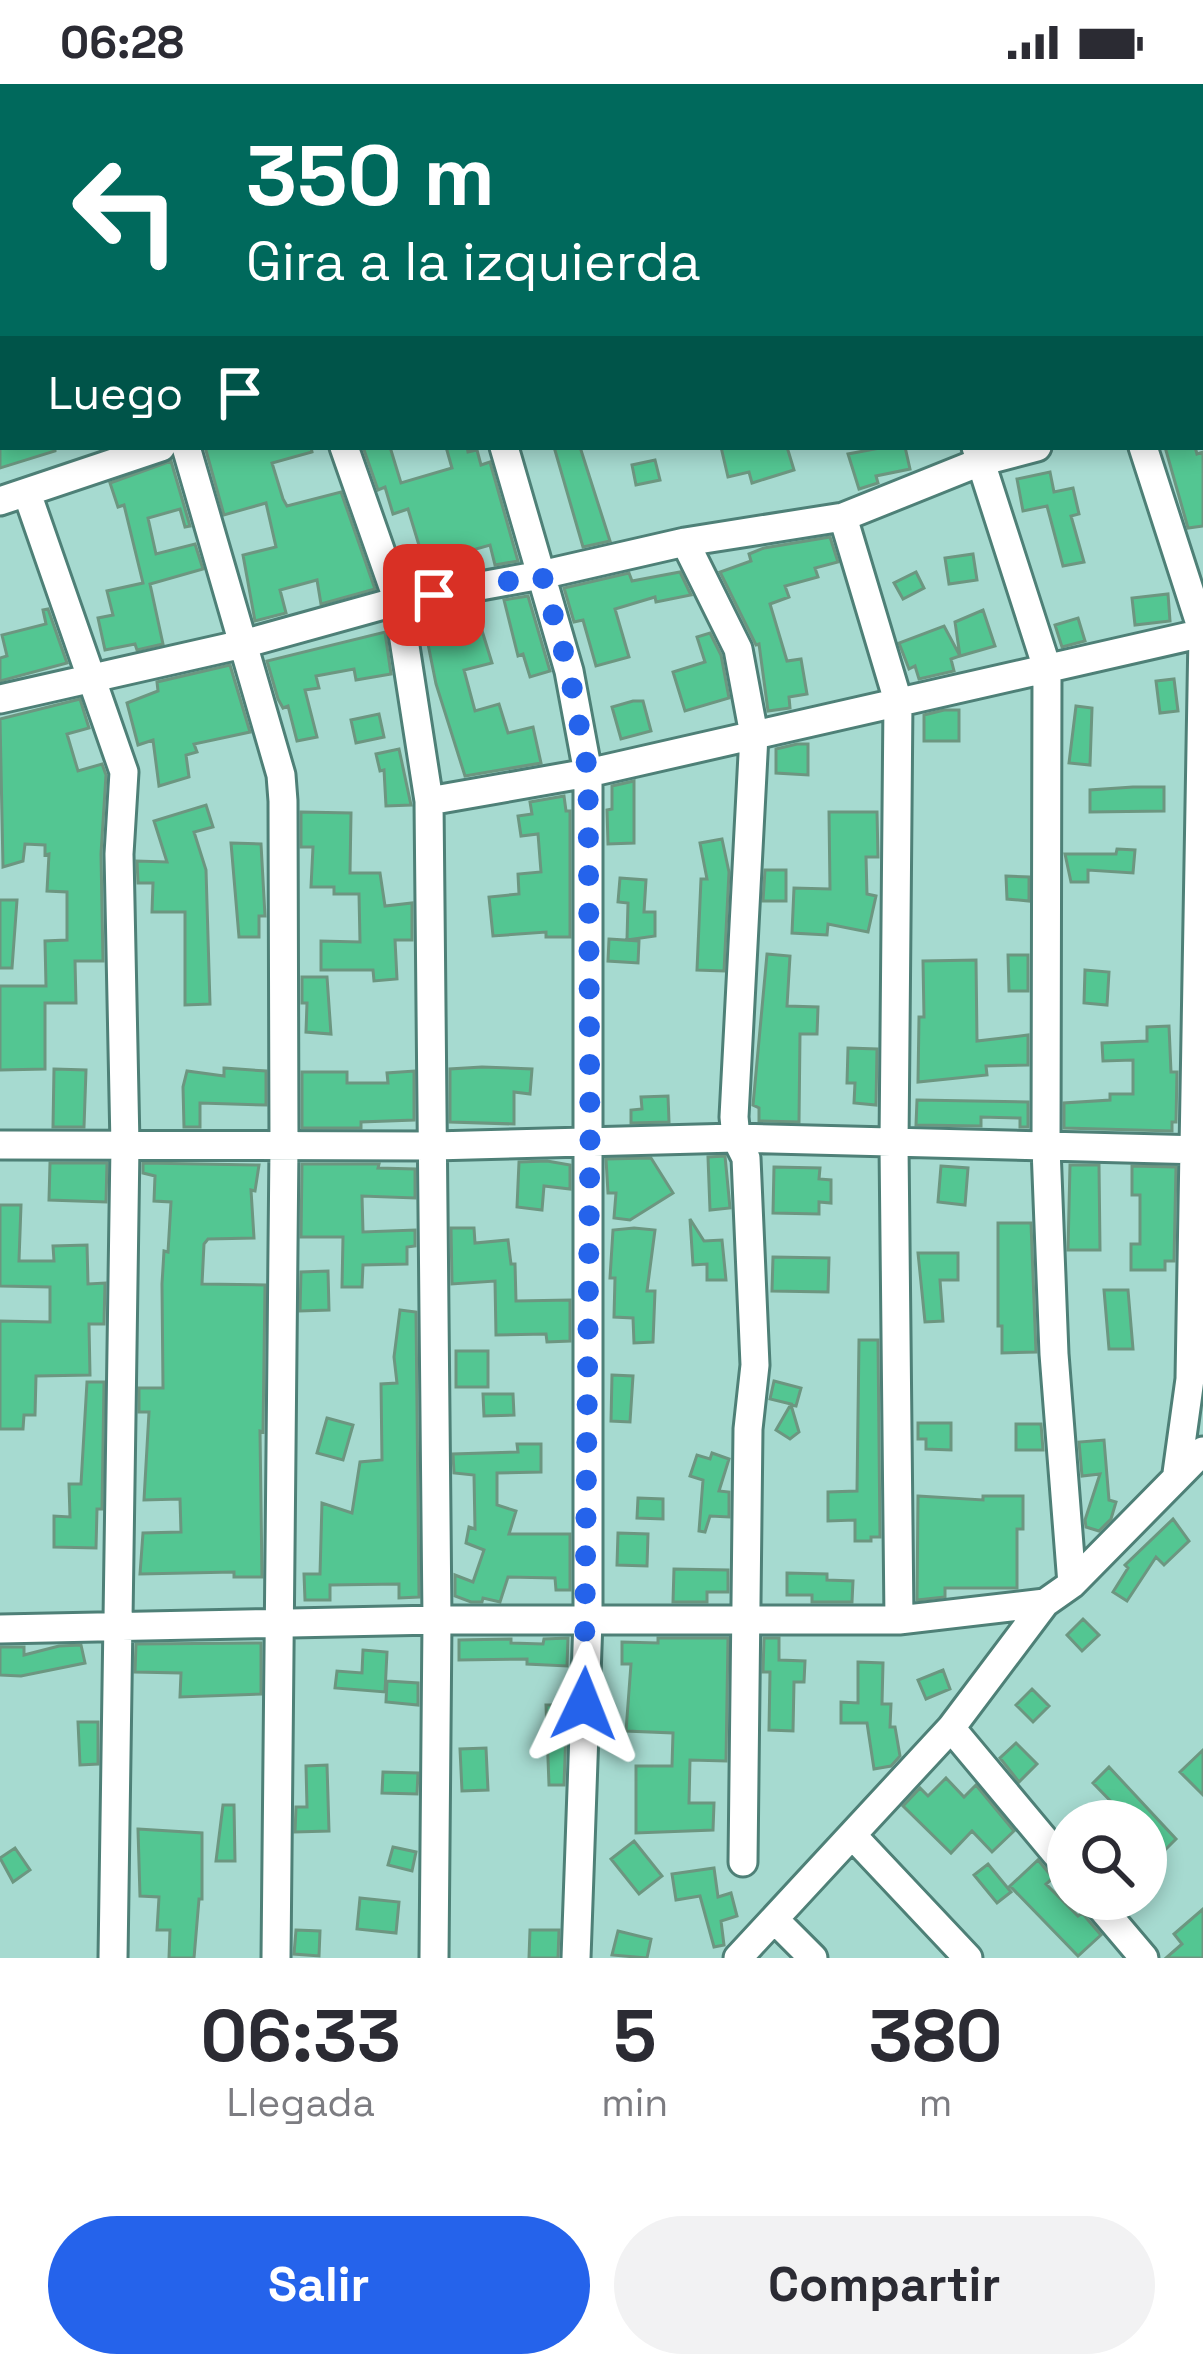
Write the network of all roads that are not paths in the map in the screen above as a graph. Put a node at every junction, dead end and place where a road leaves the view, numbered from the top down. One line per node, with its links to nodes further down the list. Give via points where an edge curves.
1 (152, 450): 8 (street)
2 (187, 450): 15 (street)
3 (345, 450): 13 (street)
4 (506, 450): 12 (street)
5 (1012, 450): 7 (street)
6 (1143, 450): 14 (street)
7 (978, 454): 10 (street); 16 (street)
8 (28, 493): 9 (street); 17 (street)
9 (0, 502)
10 (843, 517): 11 (street); 19 (street)
11 (685, 542): 12 (street); 20 (street, via 738,649)
12 (542, 575): 13 (street); 21 (street)
13 (398, 602): 15 (street); 22 (street)
14 (1203, 633): 16 (street); 31 (street)
15 (243, 644): 17 (street); 28 (street, via 281,775)
16 (1047, 668): 19 (street); 30 (street)
17 (94, 676): 18 (street); 26 (street, via 124,772)
18 (0, 699)
19 (898, 701): 20 (street); 27 (street)
20 (754, 735): 21 (street); 23 (street)
21 (588, 772): 22 (street); 24 (street)
22 (429, 801): 29 (street)
23 (736, 1138): 24 (street); 27 (street); 37 (street, via 746,1159 755,1364)
24 (590, 1140): 29 (street); 39 (street)
25 (0, 1144): 26 (street)
26 (125, 1145): 28 (street); 42 (street)
27 (894, 1145): 30 (street); 40 (street)
28 (284, 1146): 29 (street); 41 (street)
29 (434, 1146): 38 (street)
30 (1046, 1148): 31 (street); 35 (street)
31 (1199, 1150): 32 (street)
32 (1194, 1421): 34 (street)
33 (1203, 1451): 34 (street)
34 (1177, 1473): 35 (street)
35 (1072, 1584): 36 (street)
36 (1045, 1603): 40 (street); 44 (street)
37 (744, 1619): 39 (street); 40 (street); 47 (street)
38 (436, 1620): 39 (street); 41 (street); 52 (street)
39 (587, 1620): 53 (street)
40 (899, 1621)
41 (279, 1623): 42 (street); 51 (street)
42 (118, 1626): 43 (street); 50 (street)
43 (0, 1629)
44 (951, 1728): 45 (street); 46 (street)
45 (854, 1838): 48 (street); 56 (street)
46 (1047, 1843)
47 (743, 1862)
48 (776, 1919): 54 (street); 55 (street)
49 (1112, 1920): 57 (street)
50 (113, 1958)
51 (276, 1958)
52 (434, 1958)
53 (575, 1958)
54 (738, 1958)
55 (812, 1958)
56 (968, 1958)
57 (1144, 1958)

